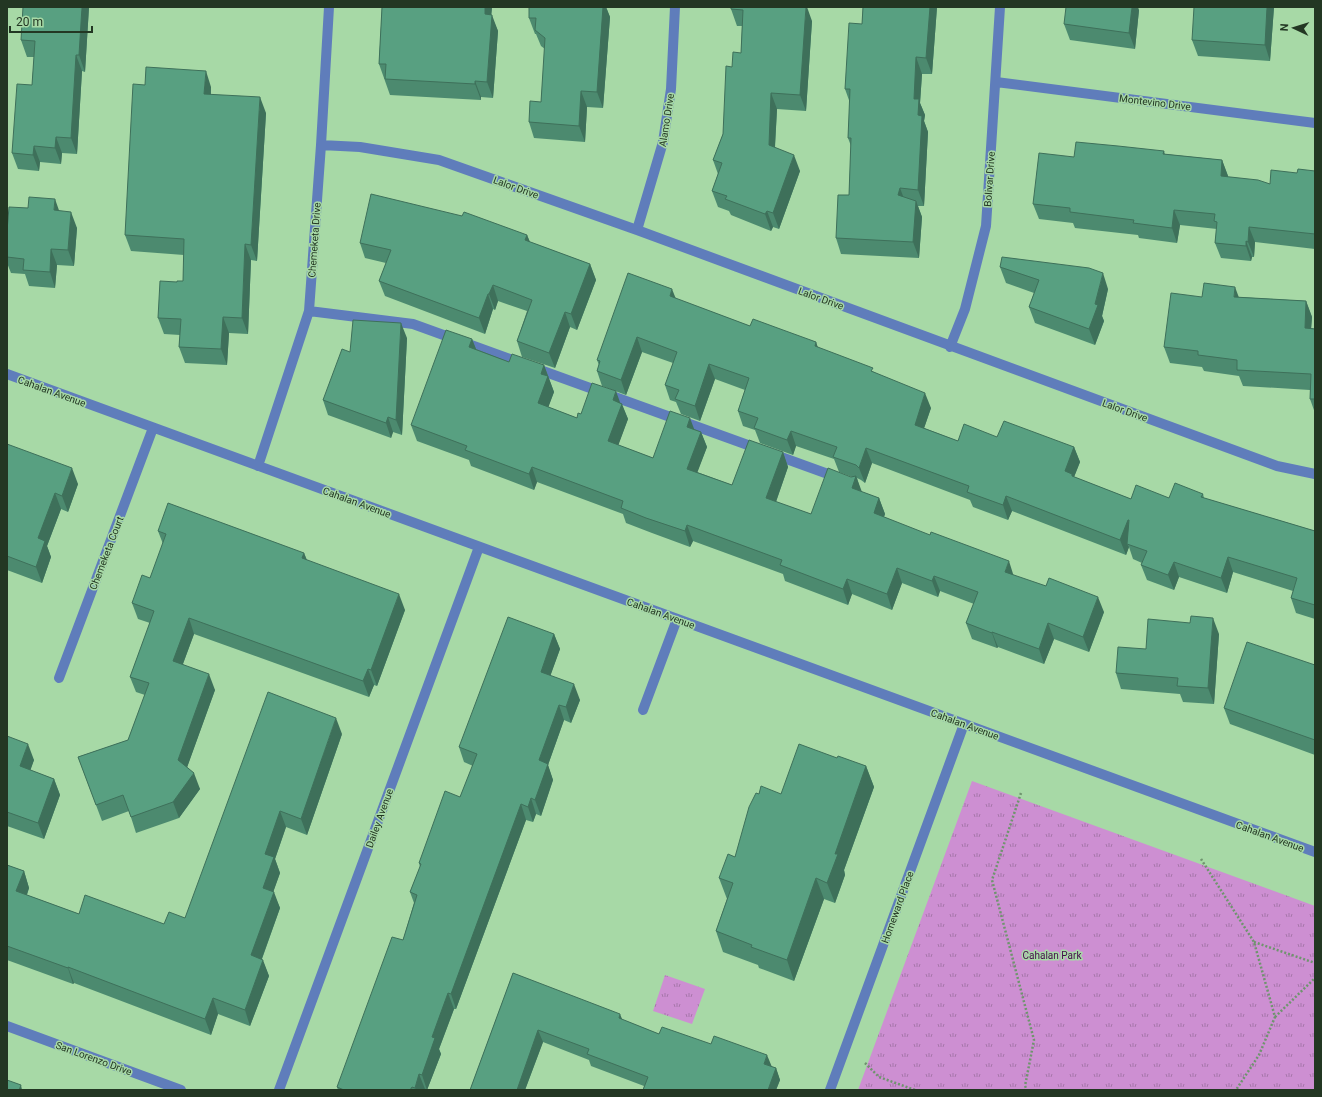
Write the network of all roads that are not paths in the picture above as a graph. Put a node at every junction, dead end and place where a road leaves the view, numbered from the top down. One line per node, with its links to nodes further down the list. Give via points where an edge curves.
1 (329, 7): 6 (street, Chemeketa Drive)
2 (675, 7): 7 (street, Alamo Drive, via 671,89 663,142)
3 (1000, 7): 4 (street, Bolivar Drive)
4 (996, 82): 5 (street, Montevino Drive); 9 (street, Bolivar Drive, via 986,226 964,309)
5 (1315, 123)
6 (321, 145): 7 (street, Lalor Drive, via 360,147 439,160); 8 (street, Chemeketa Drive)
7 (637, 230): 9 (street, Lalor Drive)
8 (309, 311): 12 (street, Chemeketa Drive); 14 (street, via 413,324)
9 (950, 347): 13 (street, Lalor Drive, via 1277,466)
10 (7, 374): 11 (street, Cahalan Avenue)
11 (153, 428): 12 (street, Cahalan Avenue); 17 (street, Chemeketa Court)
12 (258, 466): 15 (street, Cahalan Avenue)
13 (1315, 474)
14 (852, 483)
15 (479, 547): 16 (street, Cahalan Avenue); 23 (street, Dailey Avenue)
16 (677, 619): 18 (street); 19 (street, Cahalan Avenue)
17 (59, 678)
18 (643, 710)
19 (964, 724): 20 (street, Cahalan Avenue); 24 (street, Homeward Place)
20 (1315, 852)
21 (7, 1026): 22 (street, San Lorenzo Drive)
22 (181, 1090)
23 (279, 1090)
24 (830, 1090)

